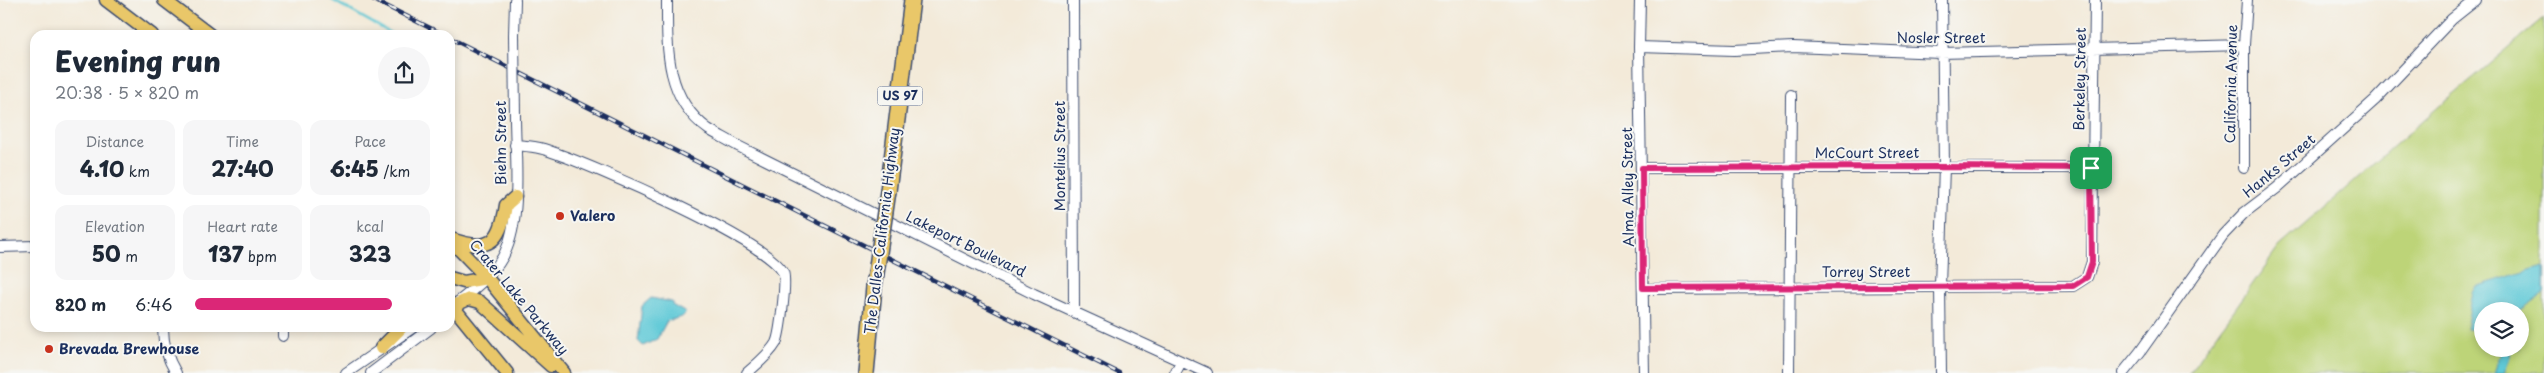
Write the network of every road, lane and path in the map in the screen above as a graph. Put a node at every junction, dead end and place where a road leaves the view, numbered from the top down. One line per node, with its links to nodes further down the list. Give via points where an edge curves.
1 (106, 0): 12 (main road)
2 (164, 0): 13 (main road)
3 (515, 0): 19 (street, Biehn Street, bridge)
4 (667, 0): 39 (street, Lakeport Boulevard, via 667,54 674,84 686,107 708,128)
5 (912, 0): 40 (highway, The Dalles-California Highway / US 97, bridge)
6 (1073, 0): 39 (street, Montelius Street)
7 (1640, 0): 15 (street, Alma Alley Street)
8 (1942, 0): 17 (street)
9 (2095, 0): 16 (street, Berkeley Street)
10 (2247, 0): 14 (street, California Avenue)
11 (2476, 0): 61 (street, Hanks Street, via 2452,19 2376,100 2244,213 2223,235)
12 (145, 30)
13 (203, 30)
14 (2244, 45): 16 (street, Nosler Street); 24 (street, California Avenue)
15 (1639, 47): 17 (street, Nosler Street, via 1734,50 1793,47); 21 (street, Alma Alley Street)
16 (2095, 48): 17 (street, Nosler Street); 23 (street, Berkeley Street)
17 (1941, 54): 20 (street)
18 (1791, 95): 22 (street)
19 (515, 145): 25 (street, Biehn Street); 52 (street, via 551,151 607,173 747,242 776,262 784,274 777,341)
20 (1944, 167): 22 (street, McCourt Street); 23 (street, McCourt Street); 33 (street)
21 (1642, 168): 22 (street, McCourt Street); 35 (street, Alma Alley Street)
22 (1791, 168): 34 (street)
23 (2091, 168): 30 (street, Berkeley Street, via 2092,262)
24 (2244, 168)
25 (515, 197): 26 (main road, via 506,204 502,228 495,238 477,245); 31 (street, Biehn Street, via 510,242)
26 (455, 240)
27 (455, 244): 31 (main road, Crater Lake Parkway)
28 (30, 246): 29 (street)
29 (0, 247)
30 (2087, 277): 33 (street, Torrey Street, via 2073,286)
31 (487, 278): 32 (main road, via 464,282); 36 (street, Biehn Street); 51 (main road, Crater Lake Parkway)
32 (455, 279)
33 (1940, 286): 34 (street, Torrey Street); 60 (street)
34 (1790, 287): 35 (street, Torrey Street); 59 (street)
35 (1643, 288): 58 (street, Alma Alley Street)
36 (455, 303)
37 (455, 304): 51 (main road, via 469,299 487,306 545,362)
38 (455, 311): 50 (main road)
39 (1074, 312): 46 (street, Lakeport Boulevard)
40 (870, 317): 53 (highway); 54 (highway, US 97); 55 (highway, The Dalles-California Highway / US 97)
41 (163, 332): 47 (street, via 168,359)
42 (397, 332): 45 (main road)
43 (406, 332): 45 (street)
44 (426, 332): 49 (street)
45 (381, 348): 48 (street)
46 (1181, 362): 56 (street); 57 (street, Lakeport Boulevard)
47 (176, 373)
48 (346, 373)
49 (371, 373)
50 (507, 373)
51 (563, 373)
52 (747, 373)
53 (855, 373)
54 (861, 373)
55 (866, 373)
56 (1175, 373)
57 (1208, 373)
58 (1644, 373)
59 (1789, 373)
60 (1941, 373)
61 (2123, 373)

